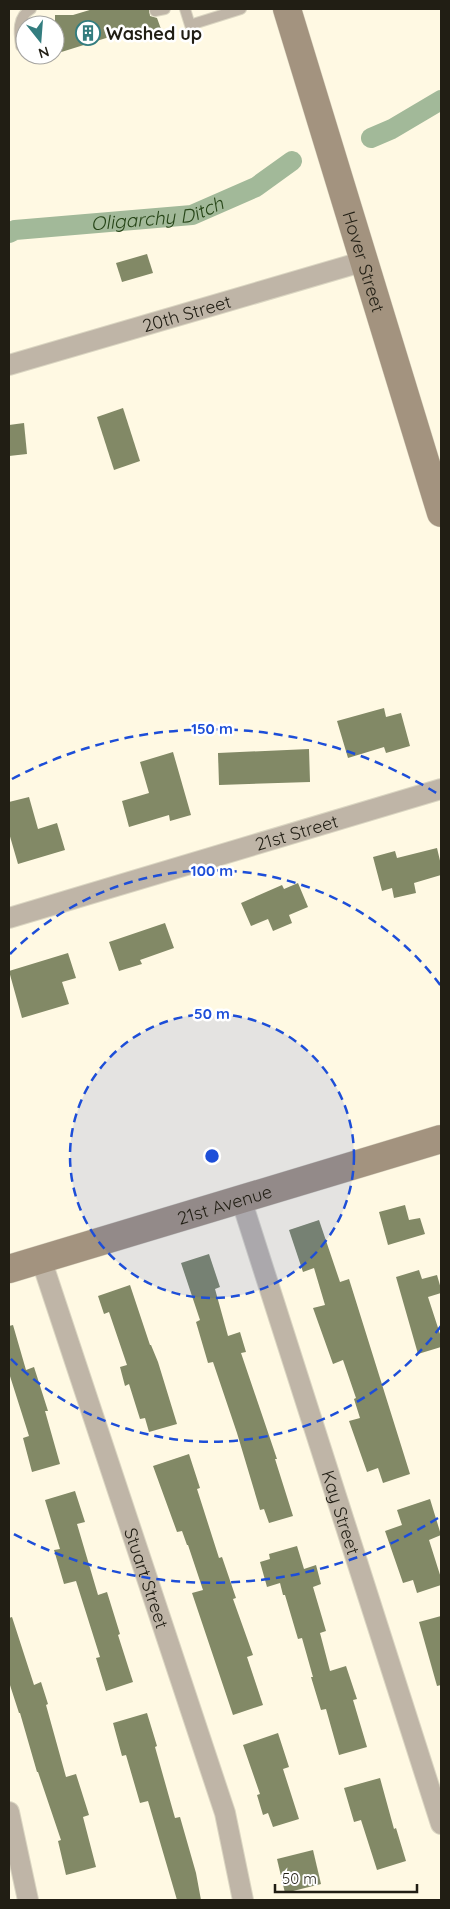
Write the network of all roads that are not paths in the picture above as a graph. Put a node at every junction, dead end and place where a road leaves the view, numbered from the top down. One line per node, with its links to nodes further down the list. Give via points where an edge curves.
1 (185, 9): 2 (lane, via 190,25)
2 (241, 9)
3 (287, 9): 4 (main road, Hover Street)
4 (365, 261): 5 (street, 20th Street); 6 (main road, Hover Street)
5 (9, 365)
6 (441, 513)
7 (441, 789): 8 (street, 21st Street)
8 (9, 918)
9 (440, 1144): 10 (main road, 21st Avenue)
10 (241, 1199): 11 (main road, 21st Avenue); 14 (street, Kay Street)
11 (41, 1259): 12 (main road, 21st Avenue); 16 (street, Stuart Street, via 224,1813)
12 (9, 1268)
13 (9, 1812): 15 (street)
14 (441, 1824)
15 (28, 1900)
16 (243, 1900)

